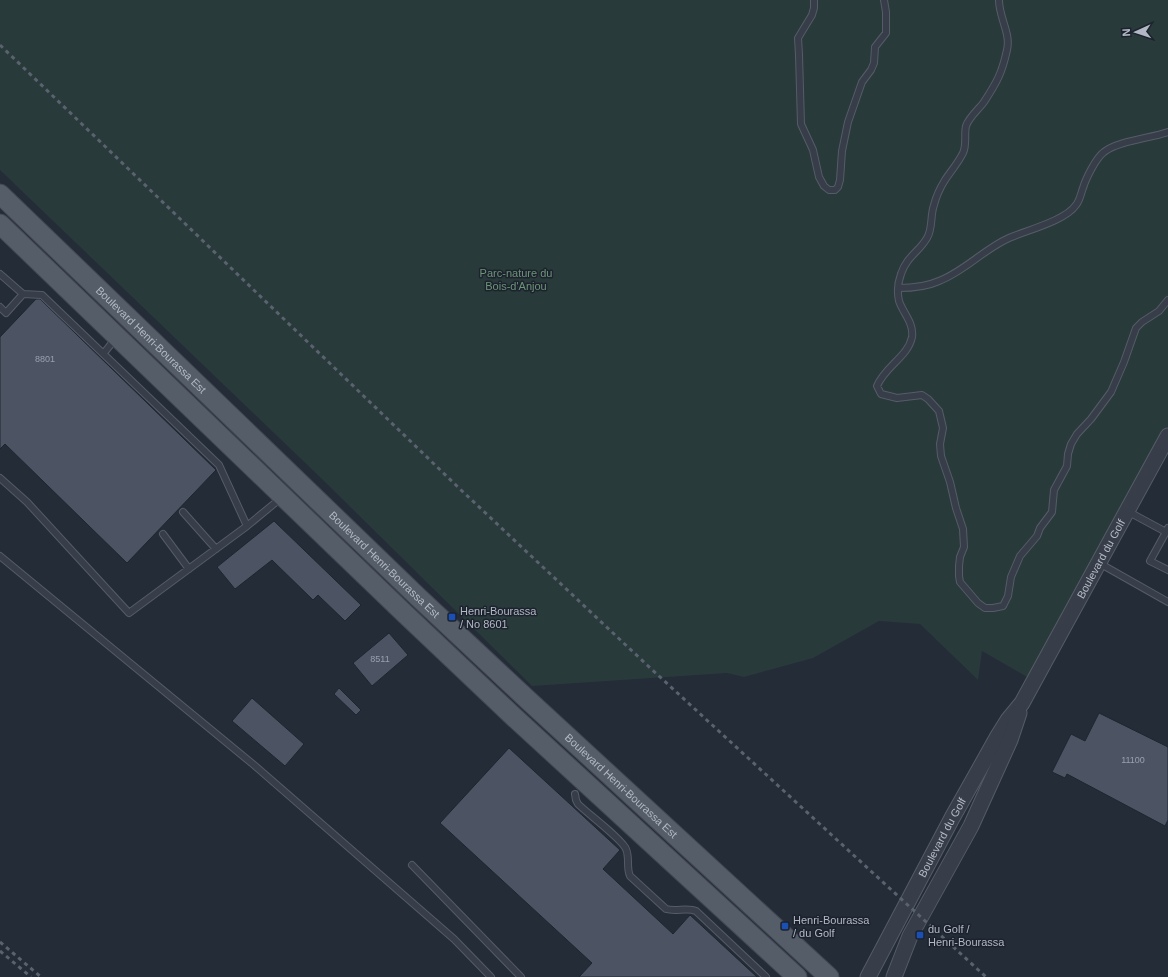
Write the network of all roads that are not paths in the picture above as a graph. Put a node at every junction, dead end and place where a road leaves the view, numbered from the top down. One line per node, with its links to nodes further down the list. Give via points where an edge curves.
1 (814, 0): 2 (lane, via 812,15 798,38 801,124 813,150 819,177 824,186 834,190 840,180 848,122 862,82 872,70 875,47 886,33)
2 (884, 0)
3 (999, 0): 8 (lane, via 1000,16 1007,31 1008,49 1003,69 999,80 966,126 964,151 943,182 933,207 930,232 906,263)
4 (1168, 132): 8 (lane, via 1104,152 1087,178 1076,205 1058,219 1008,239 942,280 913,288)
5 (0, 194): 16 (main road, Boulevard Henri-Bourassa Est)
6 (0, 224): 12 (main road, Boulevard Henri-Bourassa Est)
7 (0, 274): 9 (lane)
8 (898, 288): 10 (lane, via 899,300 908,316 912,336 905,352 880,378 878,390 880,394 888,397 922,395 939,411 943,428 941,456 963,529 964,547 958,576 960,582 985,608 1003,606 1020,556 1052,512 1054,490 1067,466 1071,444 1111,392 1136,328 1159,311)
9 (23, 294): 11 (lane, via 6,313); 13 (lane, via 42,295)
10 (1168, 300)
11 (0, 307)
12 (117, 337): 13 (lane); 16 (main road, Boulevard Henri-Bourassa Est)
13 (104, 353): 19 (lane, via 219,465)
14 (1168, 436): 17 (street, Boulevard du Golf)
15 (0, 478): 25 (lane, via 26,502 129,613)
16 (299, 500): 19 (lane); 29 (main road, Boulevard Henri-Bourassa Est)
17 (1127, 511): 20 (lane); 24 (street, Boulevard du Golf)
18 (183, 512): 22 (lane)
19 (247, 526): 22 (lane)
20 (1167, 530): 26 (lane, via 1150,561)
21 (163, 534): 25 (lane)
22 (216, 548): 25 (lane)
23 (0, 556): 32 (lane, via 254,765 454,939)
24 (1099, 563): 27 (lane); 28 (street, Boulevard du Golf)
25 (189, 569)
26 (1168, 570)
27 (1168, 602)
28 (1022, 703): 37 (street, Boulevard du Golf, via 1008,720 990,750); 38 (street, Boulevard du Golf, via 1010,740 971,826 910,936)
29 (521, 709): 35 (main road, Boulevard Henri-Bourassa Est); 36 (main road, Boulevard Henri-Bourassa Est)
30 (576, 794): 34 (lane, via 578,804 624,844 628,854 627,871 630,876 666,909 696,911)
31 (412, 865): 33 (lane)
32 (491, 977)
33 (521, 977)
34 (766, 977)
35 (796, 977)
36 (829, 977)
37 (868, 977)
38 (894, 977)

